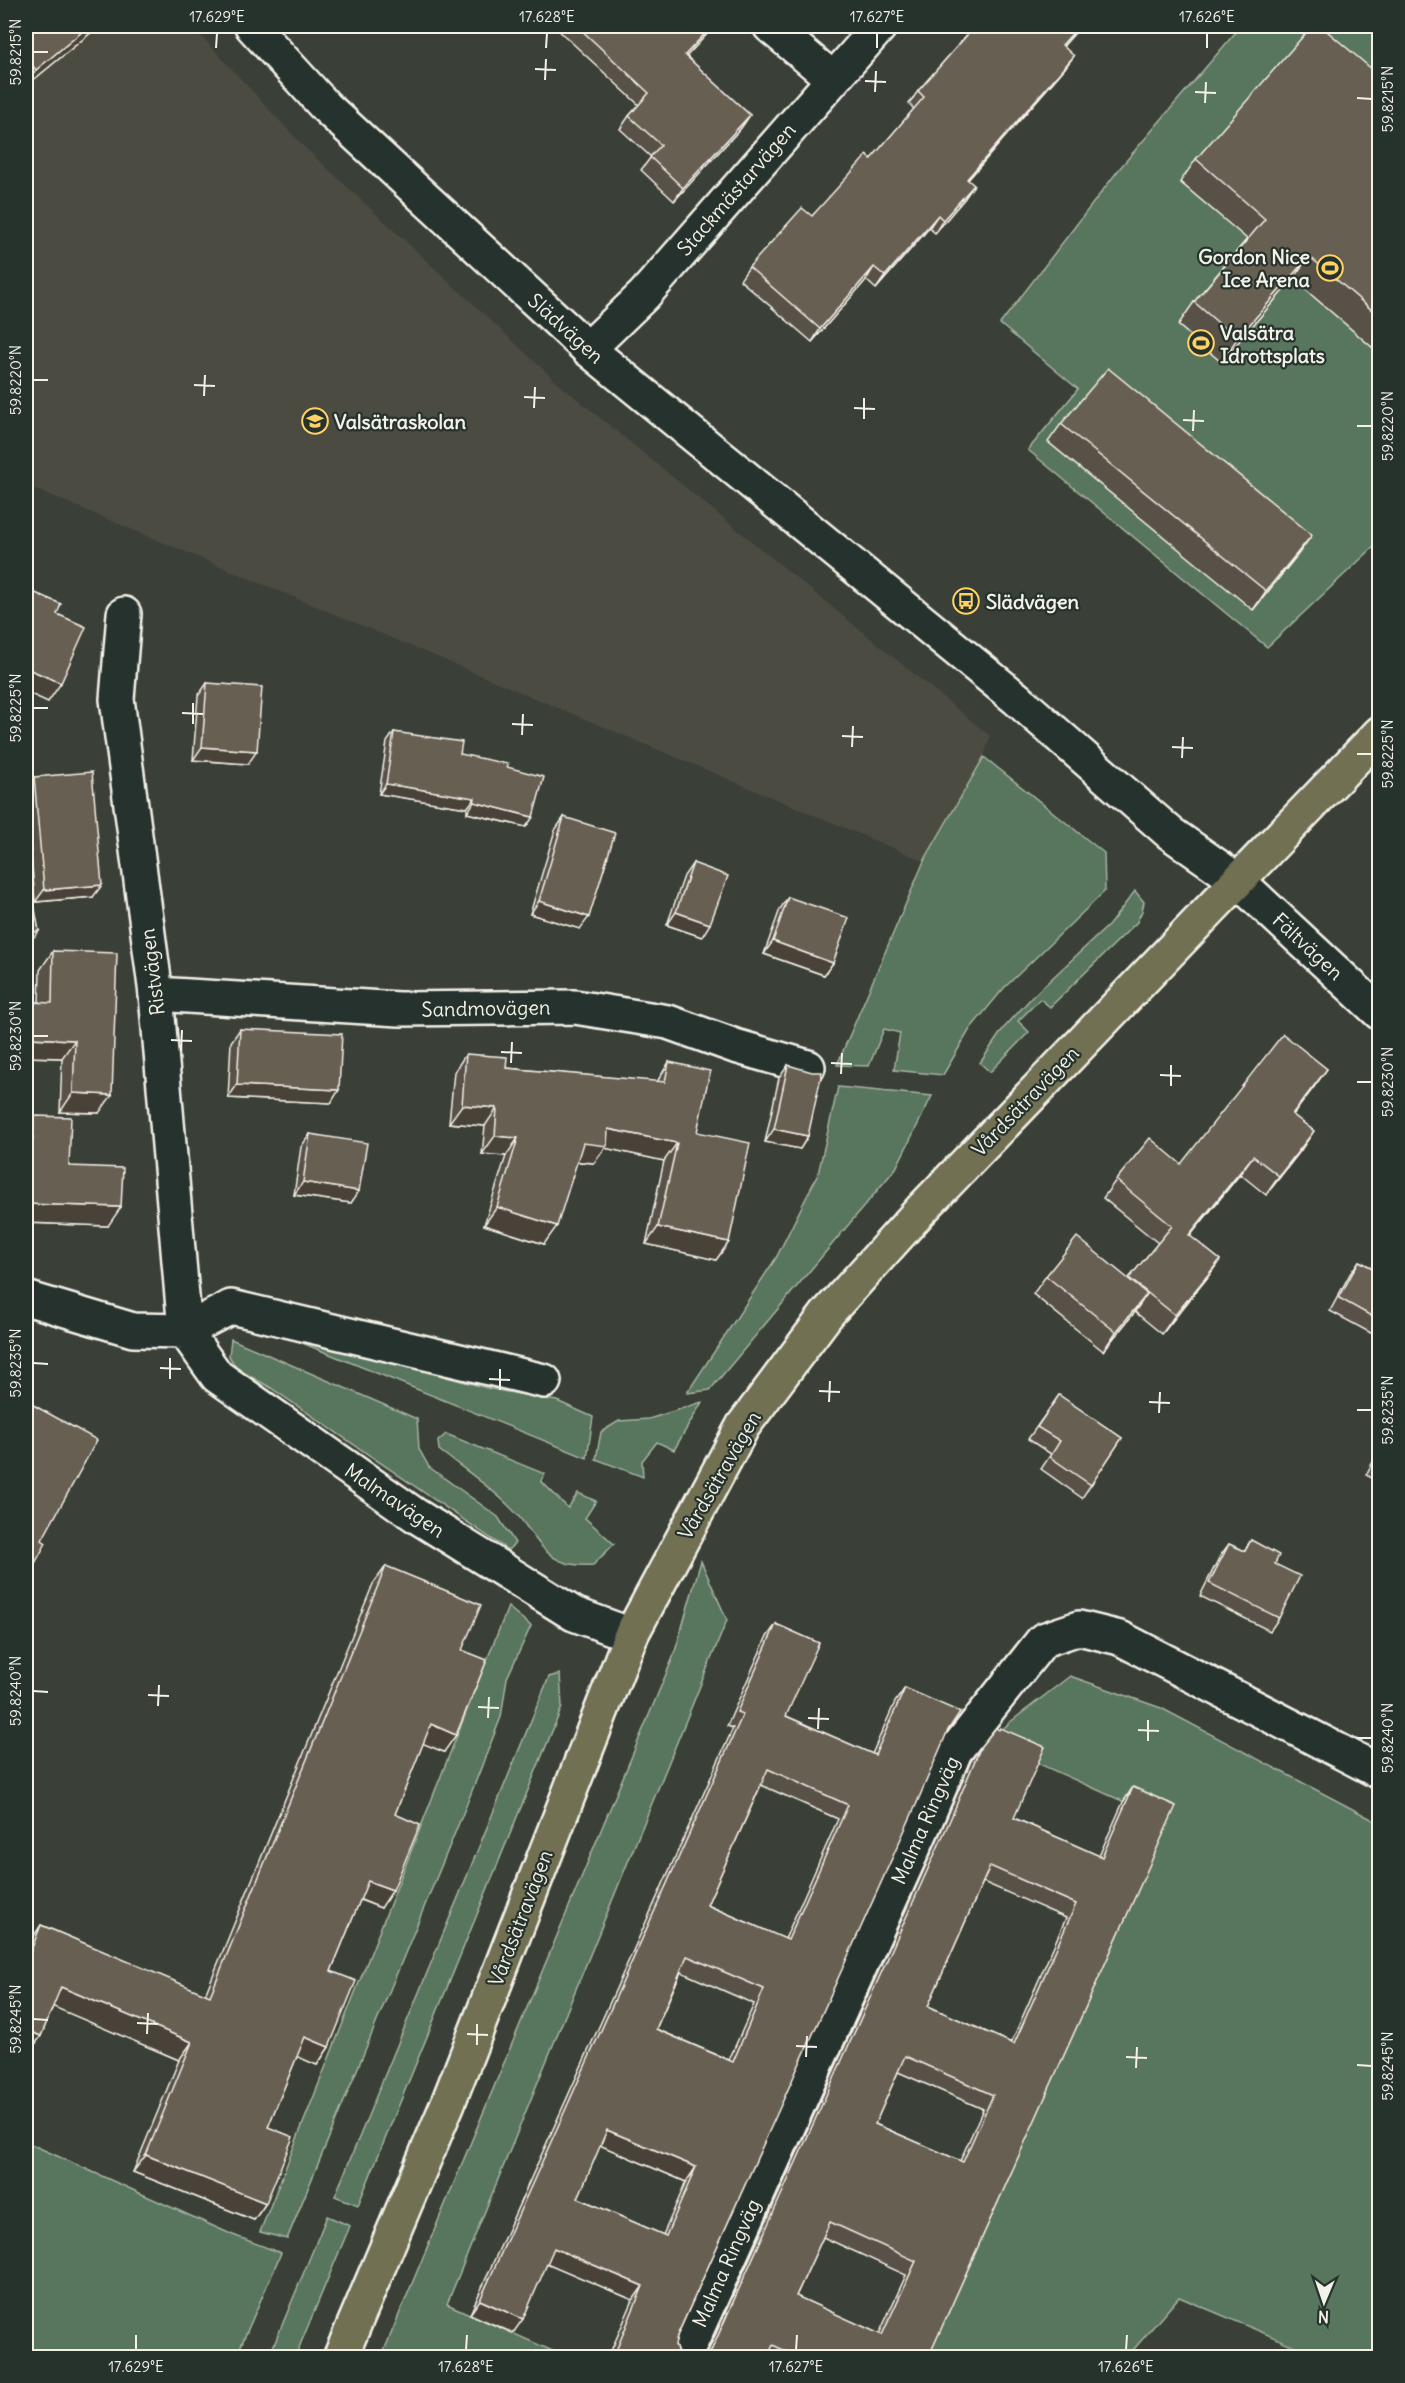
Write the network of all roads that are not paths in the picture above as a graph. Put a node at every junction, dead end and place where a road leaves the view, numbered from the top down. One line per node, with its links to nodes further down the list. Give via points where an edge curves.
1 (252, 26): 5 (street, Slädvägen, via 326,107)
2 (770, 26): 4 (street)
3 (880, 26): 4 (street, Stackmästarvägen)
4 (832, 78): 5 (street, Stackmästarvägen, via 644,295)
5 (588, 349): 8 (street, Slädvägen, via 1017,699 1170,832)
6 (124, 614): 9 (street, Ristvägen, via 117,699)
7 (1380, 732): 8 (main road, Vårdsätravägen)
8 (1237, 879): 10 (street, Fältvägen); 15 (main road, Vårdsätravägen, via 827,1314 743,1426)
9 (156, 994): 11 (street, Sandmovägen, via 399,1009 575,1006 668,1022); 13 (street, Ristvägen)
10 (1380, 1013)
11 (808, 1066)
12 (26, 1298): 13 (street, via 133,1330)
13 (185, 1331): 14 (street, via 231,1307); 15 (street, Malmavägen, via 217,1376 415,1515 574,1614)
14 (544, 1381)
15 (631, 1635): 17 (main road, Vårdsätravägen, via 448,2103)
16 (1380, 1772): 18 (street, Malma Ringväg, via 1120,1638 1079,1628 1043,1640 954,1751)
17 (340, 2358)
18 (684, 2358)

